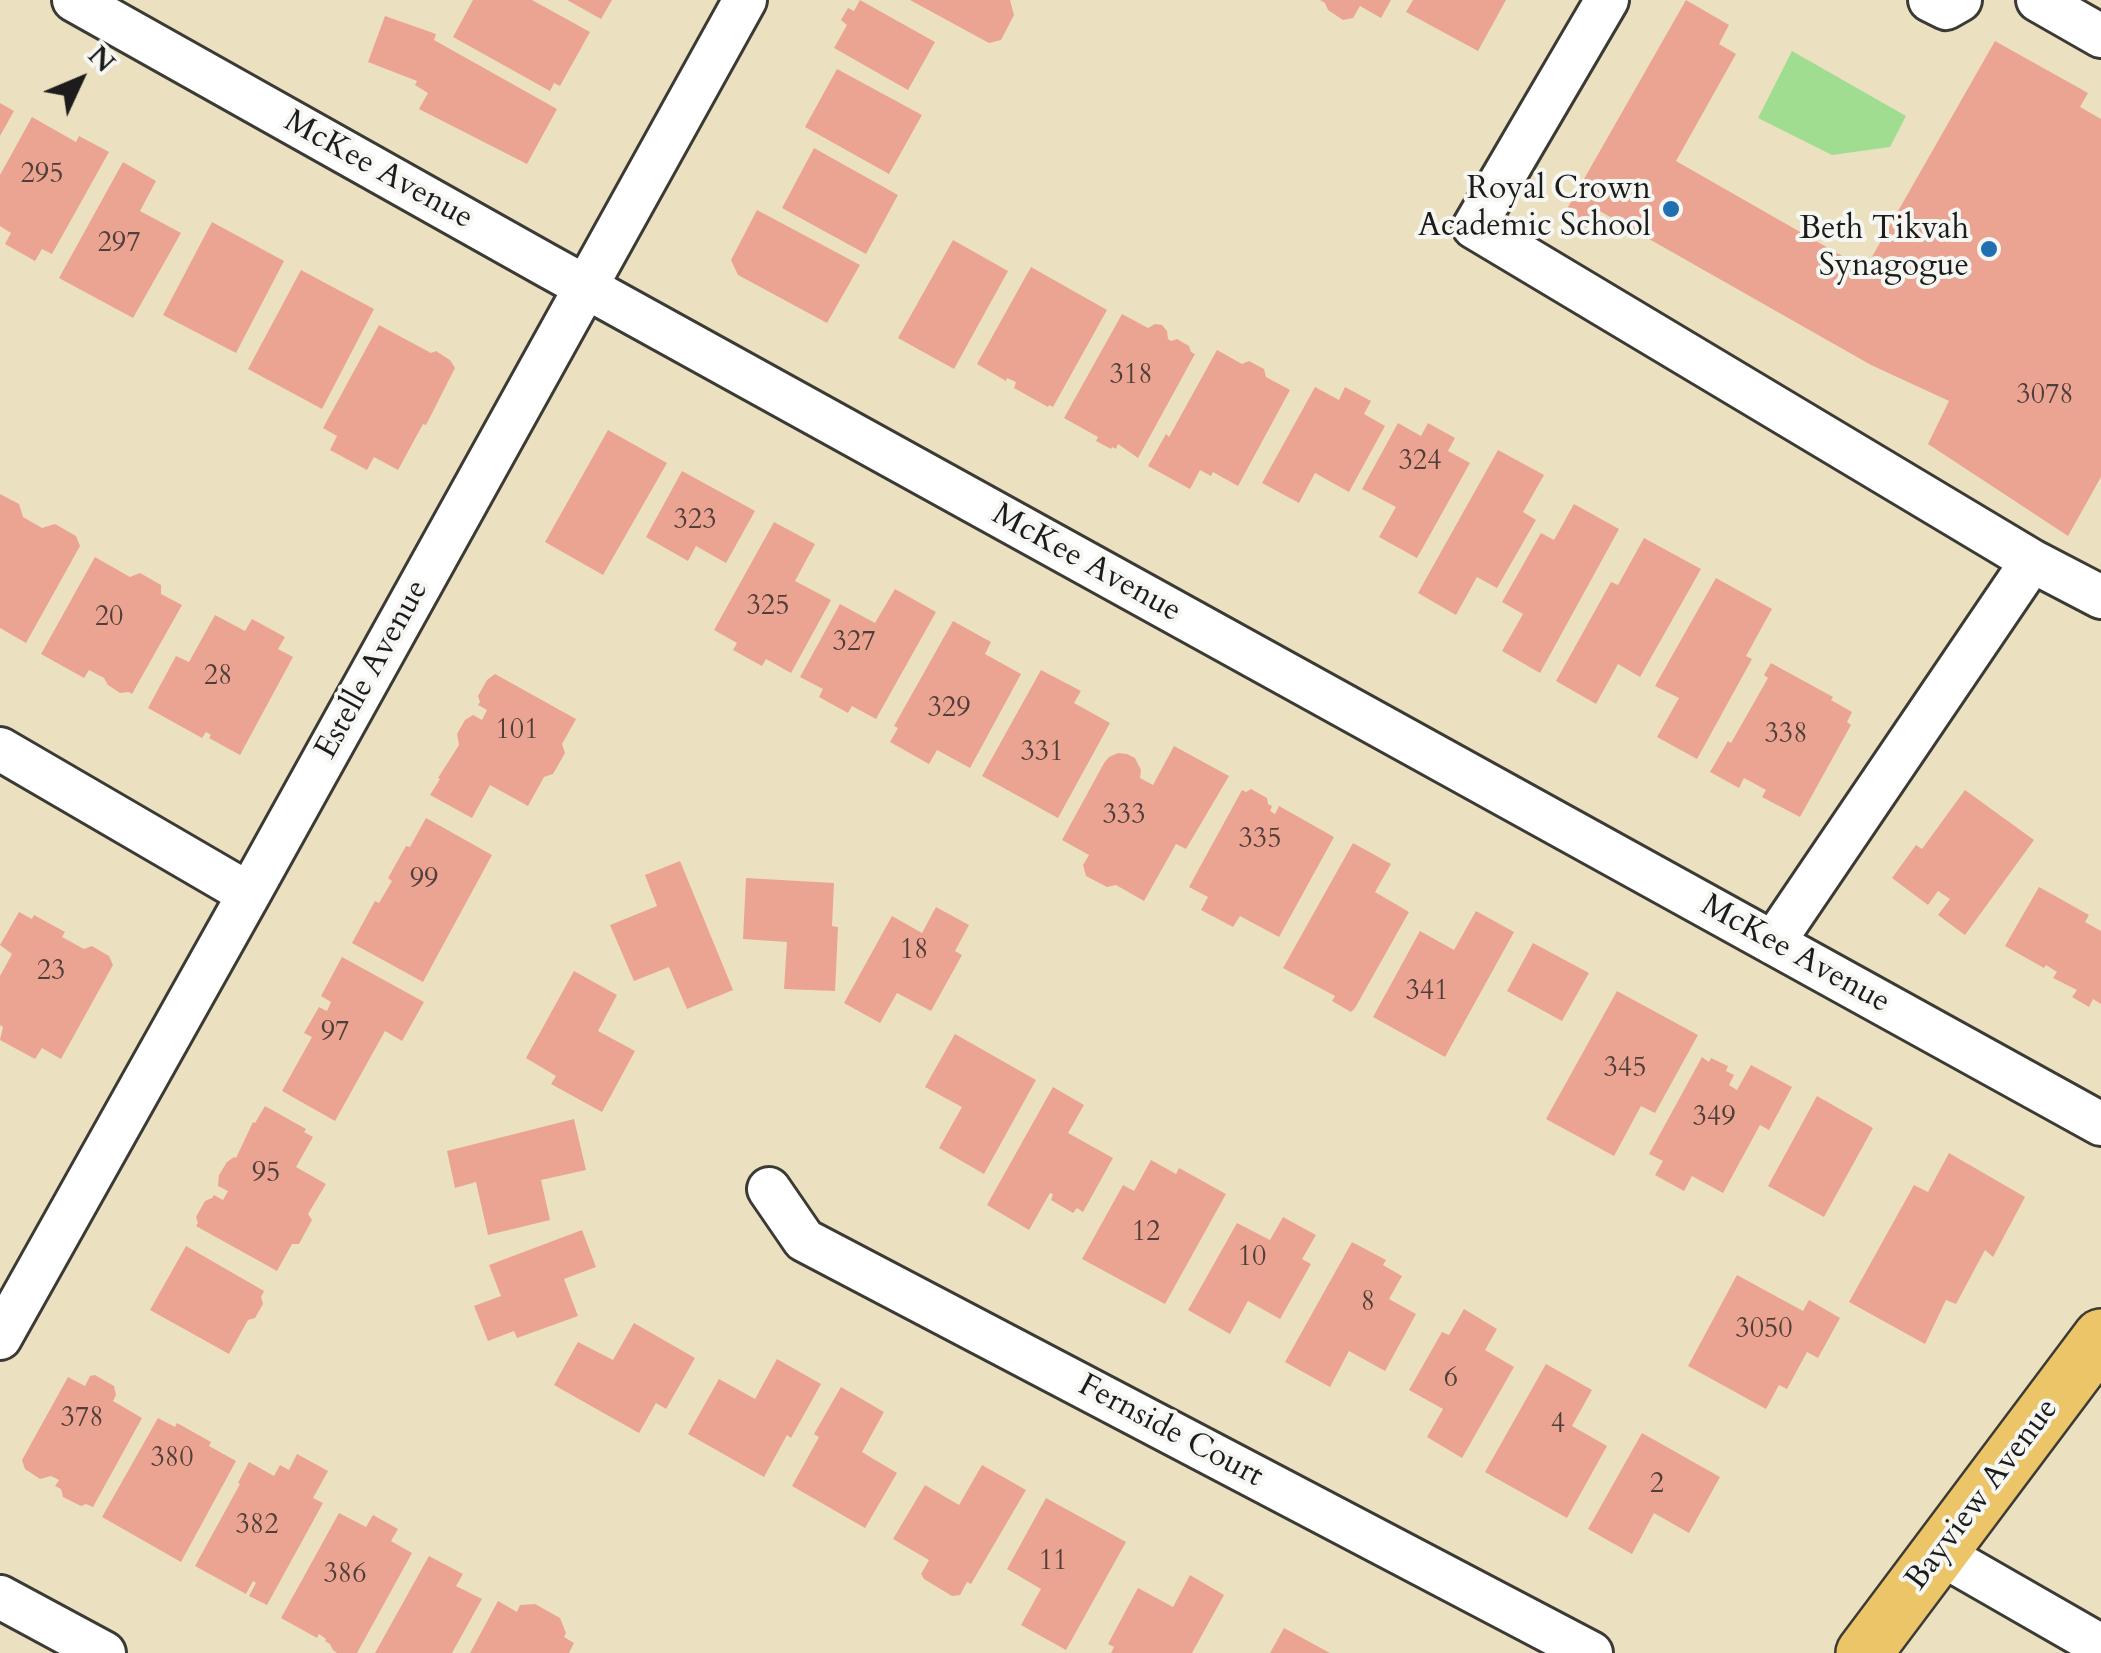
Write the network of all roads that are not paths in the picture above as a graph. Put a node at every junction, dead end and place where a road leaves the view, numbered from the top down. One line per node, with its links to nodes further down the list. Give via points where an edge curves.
1 (74, 0): 8 (street, McKee Avenue)
2 (745, 0): 8 (street, Estelle Avenue)
3 (1607, 0): 9 (street, via 1474,227)
4 (1930, 0): 5 (street, via 1946,8)
5 (1960, 0)
6 (2038, 0): 7 (street)
7 (2101, 36)
8 (585, 287): 12 (street, Estelle Avenue); 13 (street, McKee Avenue)
9 (2032, 560): 10 (street); 13 (street)
10 (2101, 598)
11 (0, 749): 12 (street)
12 (249, 894): 17 (street, Estelle Avenue)
13 (1773, 943): 14 (street, McKee Avenue)
14 (2101, 1124)
15 (769, 1189): 22 (street, Fernside Court, via 804,1240)
16 (2101, 1336): 18 (main road, Bayview Avenue)
17 (0, 1338)
18 (1939, 1553): 20 (street); 23 (main road, Bayview Avenue)
19 (0, 1596): 21 (street)
20 (2101, 1646)
21 (104, 1653)
22 (1591, 1653)
23 (1864, 1653)

